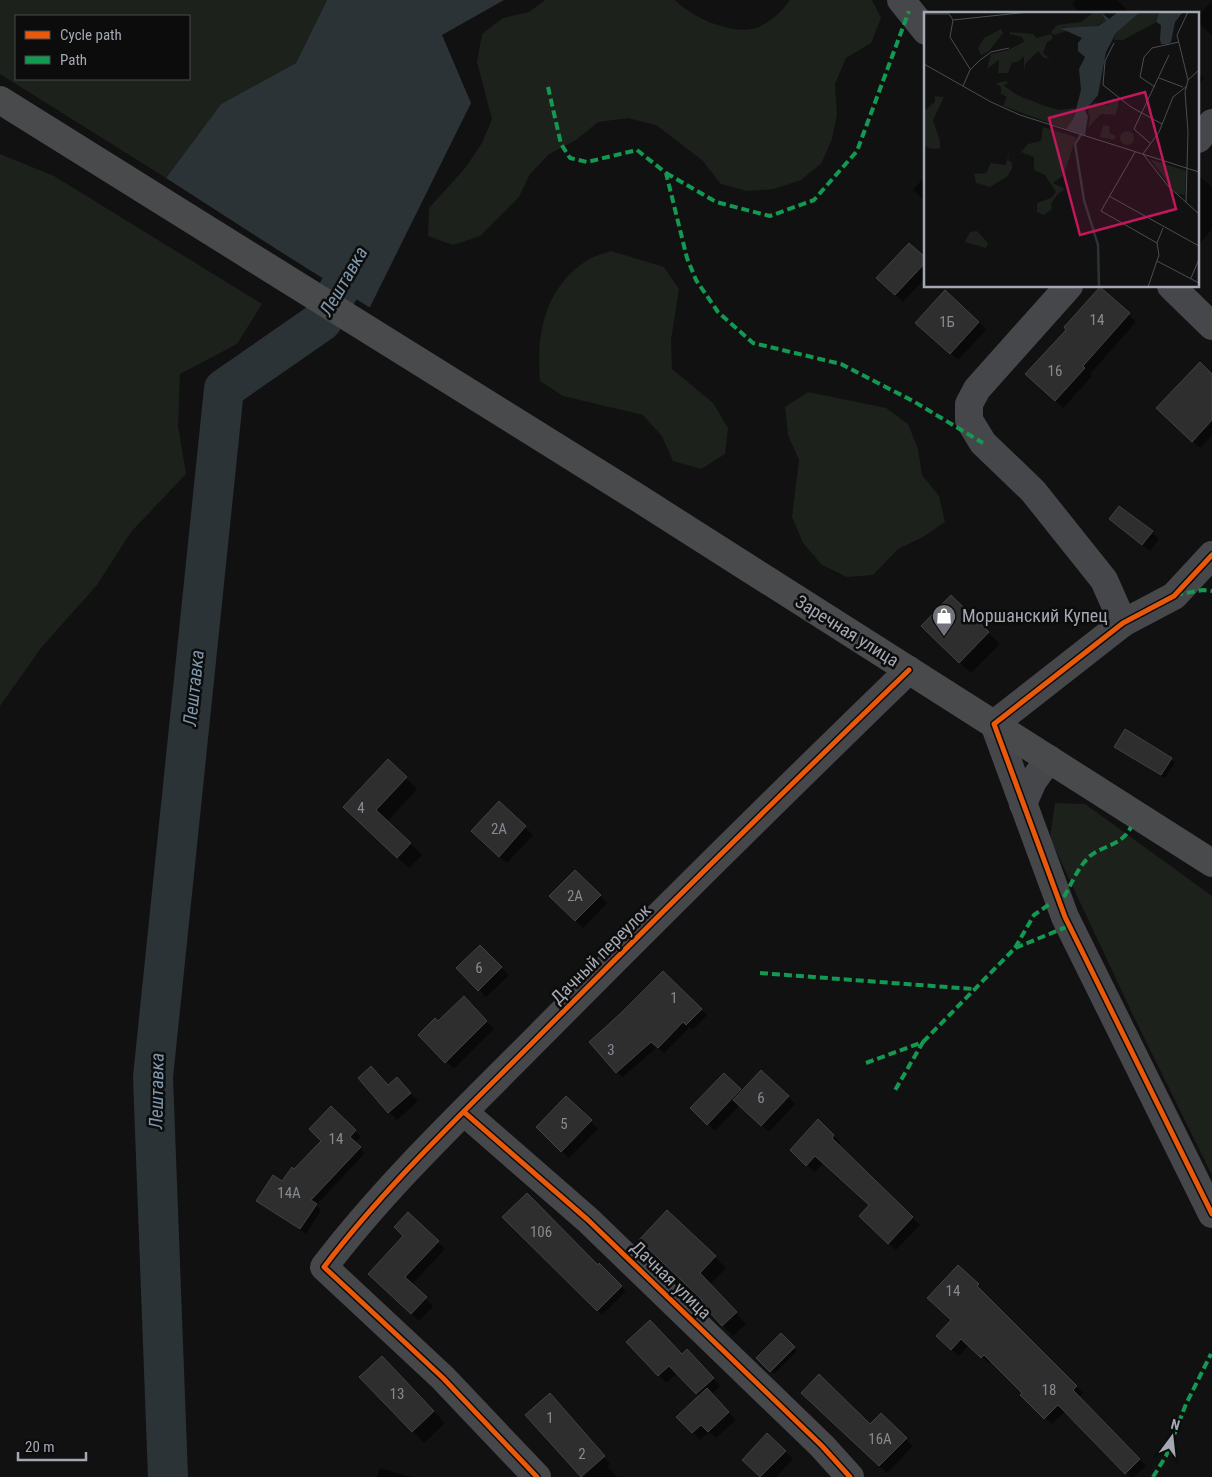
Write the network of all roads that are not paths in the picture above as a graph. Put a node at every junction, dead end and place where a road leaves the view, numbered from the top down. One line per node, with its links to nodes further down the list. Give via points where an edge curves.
1 (901, 0): 2 (street)
2 (924, 29)
3 (0, 100): 11 (main road, Заречная улица)
4 (1212, 123): 5 (street)
5 (1200, 137)
6 (1067, 288): 10 (street, via 977,389 968,404 969,420 983,443 1033,491 1104,580)
7 (1172, 288): 8 (street)
8 (1212, 326)
9 (1212, 555): 10 (street, via 1174,596)
10 (1123, 623): 12 (street)
11 (909, 670): 12 (main road, Заречная улица); 16 (street, Дачный переулок, via 711,862)
12 (994, 724): 13 (main road, Заречная улица); 14 (street)
13 (1049, 759): 14 (street, via 1033,780); 15 (main road, Заречная улица)
14 (1023, 804): 17 (street, via 1073,934)
15 (1202, 857)
16 (464, 1112): 18 (street, Дачный переулок, via 379,1201 324,1267 443,1378); 19 (street, Дачная улица, via 588,1220 822,1446)
17 (1212, 1214)
18 (537, 1477)
19 (850, 1477)

